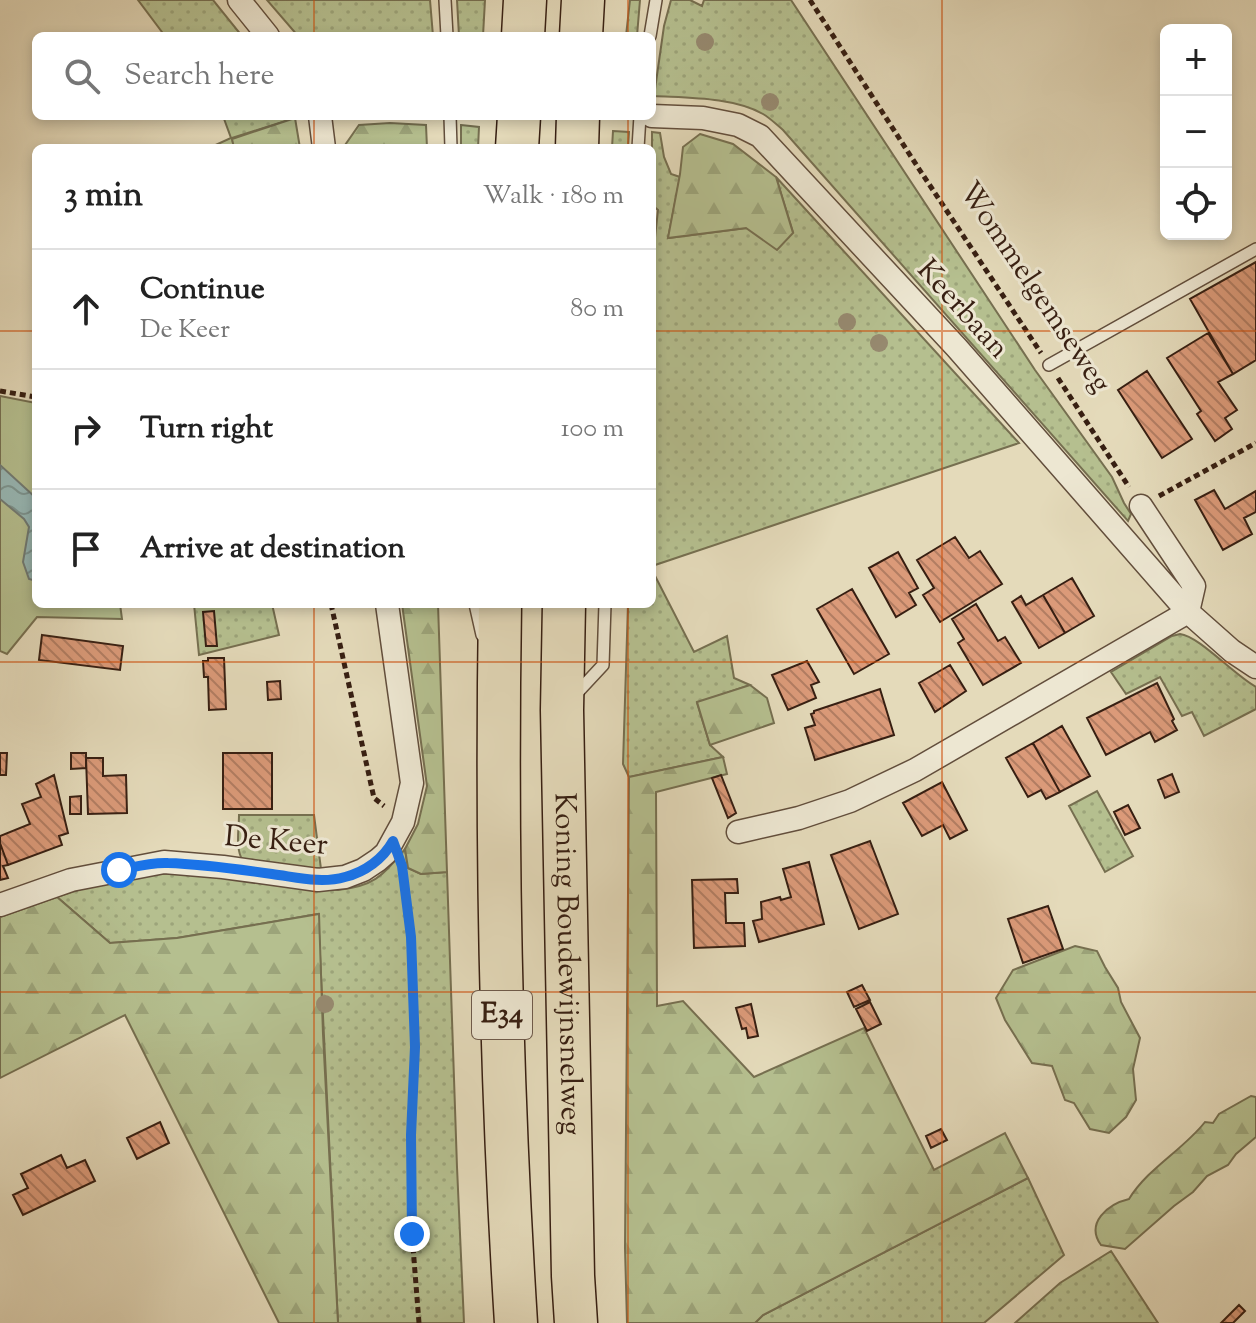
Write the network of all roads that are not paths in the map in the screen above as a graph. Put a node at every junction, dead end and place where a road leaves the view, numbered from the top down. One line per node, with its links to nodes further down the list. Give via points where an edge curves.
1 (239, 0): 6 (street)
2 (445, 0): 7 (lane)
3 (525, 0): 8 (highway)
4 (583, 0): 9 (highway)
5 (656, 0): 10 (lane)
6 (265, 32)
7 (447, 32)
8 (523, 32)
9 (581, 32)
10 (651, 32)
11 (656, 116): 30 (street, Keerbaan, via 703,118 760,136 957,348)
12 (320, 120): 17 (street)
13 (450, 120): 18 (lane)
14 (519, 120): 19 (highway)
15 (578, 120): 20 (highway)
16 (640, 120): 21 (lane)
17 (324, 144)
18 (451, 144)
19 (517, 144)
20 (577, 144)
21 (638, 144)
22 (1256, 249): 23 (lane)
23 (1049, 365)
24 (1141, 506): 30 (street, via 1194,586)
25 (388, 608): 37 (street, De Keer, via 412,783 398,832 378,860 345,877 318,880 164,862 71,880)
26 (476, 608): 31 (lane)
27 (500, 608): 34 (highway, E34)
28 (564, 608): 35 (highway, Koning Boudewijnsnelweg / E34)
29 (605, 608): 35 (lane, via 603,665)
30 (1188, 612): 33 (street, Keerbaan); 36 (street, via 915,770 850,801)
31 (485, 648)
32 (488, 663): 34 (lane)
33 (1256, 667)
34 (498, 707): 38 (highway, E34, via 500,948)
35 (562, 710): 39 (highway, Koning Boudewijnsnelweg / E34)
36 (738, 832)
37 (0, 905)
38 (516, 1323)
39 (576, 1323)

